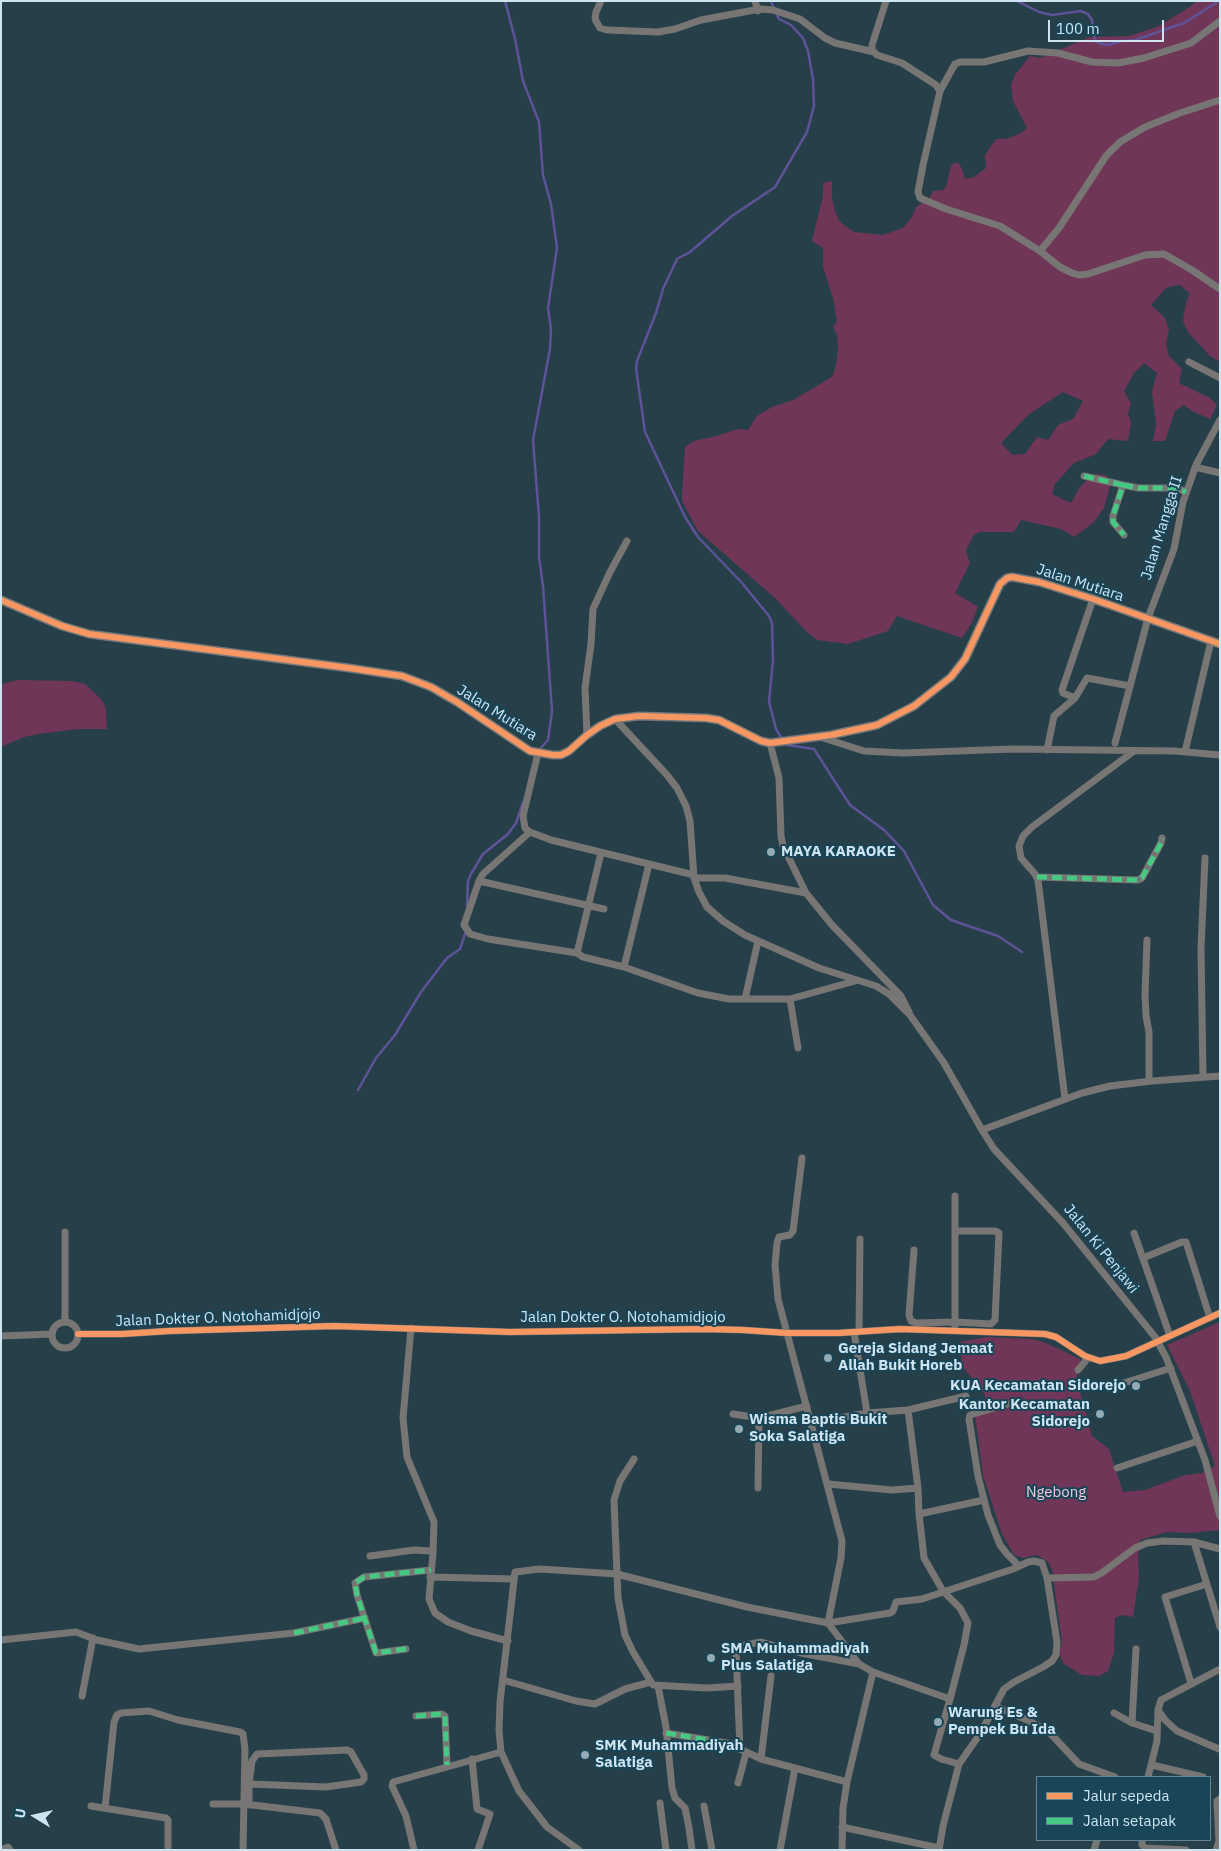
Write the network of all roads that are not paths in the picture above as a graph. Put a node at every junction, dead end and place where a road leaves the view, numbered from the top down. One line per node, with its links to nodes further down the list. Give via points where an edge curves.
1 (601, 1): 4 (street, via 595,19 600,28 635,32 658,32 701,20)
2 (755, 1): 4 (street)
3 (886, 1): 6 (street, via 872,45)
4 (758, 11): 6 (street, via 773,10 800,19 835,43)
5 (1220, 21): 7 (street, via 1191,43 1118,63 1028,51 984,62 960,62 955,64)
6 (874, 52): 7 (street, via 902,63)
7 (940, 91): 9 (street, via 918,196 1000,226)
8 (1220, 100): 9 (street, via 1146,127 1120,142 1106,156)
9 (1040, 251): 10 (street, via 1060,267 1079,275 1145,255 1164,254)
10 (1220, 289)
11 (1188, 362): 12 (street)
12 (1220, 378)
13 (1220, 420): 14 (street, Jalan Mangga II)
14 (1195, 467): 15 (street); 18 (street, Jalan Mangga II)
15 (1220, 473)
16 (1084, 476): 17 (street)
17 (1123, 485): 18 (street, via 1177,488); 19 (street, via 1113,522)
18 (1186, 492): 23 (street, Jalan Mangga II, via 1174,549)
19 (1124, 535)
20 (627, 541): 28 (street, via 593,609 585,688)
21 (1093, 599): 23 (street, Jalan Mutiara); 26 (street, via 1062,690); 29 (street, Jalan Mutiara, via 1032,580 1007,578 1000,584 964,658 951,677 932,694 877,725)
22 (1, 600): 35 (street, Jalan Mutiara, via 89,634 402,676 449,697)
23 (1148, 618): 24 (street, Jalan Mutiara); 25 (street, Jalan Mangga II)
24 (1216, 642): 34 (street)
25 (1130, 686): 26 (street, via 1088,677); 30 (street, Jalan Mangga II)
26 (1075, 698): 32 (street, via 1054,716)
27 (614, 719): 28 (street, Jalan Mutiara); 31 (street, Jalan Mutiara, via 639,716 719,720); 42 (street, via 677,788 690,821)
28 (587, 735): 35 (street, Jalan Mutiara, via 562,755)
29 (820, 737): 31 (street, Jalan Mutiara); 32 (street, via 864,751)
30 (1115, 742)
31 (770, 743): 45 (street, via 779,778 781,836)
32 (1047, 750): 33 (street)
33 (1134, 751): 34 (street); 43 (street, via 1027,831 1019,846 1019,854)
34 (1185, 752): 36 (street)
35 (537, 753): 37 (street, via 523,816 525,828)
36 (1220, 755)
37 (530, 832): 39 (street); 44 (street)
38 (1162, 838): 43 (street, via 1138,880)
39 (602, 852): 41 (street); 46 (street)
40 (1206, 858): 58 (street, via 1202,948)
41 (649, 864): 42 (street); 51 (street)
42 (694, 876): 45 (street, via 725,878); 49 (street, via 702,900 715,915)
43 (1037, 877): 60 (street)
44 (479, 881): 46 (street); 50 (street, via 465,921 465,928 470,934)
45 (806, 893): 55 (street, via 832,925 901,996)
46 (590, 906): 47 (street); 50 (street)
47 (604, 910)
48 (1147, 940): 59 (street, via 1144,995 1149,1032)
49 (758, 941): 52 (street, via 819,968); 53 (street)
50 (577, 953): 51 (street)
51 (624, 967): 53 (street, via 698,993)
52 (858, 980): 54 (street); 55 (street, via 881,988)
53 (745, 999): 54 (street)
54 (790, 999): 56 (street)
55 (910, 1015): 61 (street, Jalan Ki Penjawi, via 944,1063)
56 (798, 1048)
57 (1220, 1076): 58 (street)
58 (1203, 1078): 59 (street)
59 (1149, 1081): 60 (street, via 1110,1086)
60 (1065, 1098): 61 (street)
61 (982, 1130): 82 (street, Jalan Ki Penjawi, via 994,1149 1063,1223)
62 (802, 1158): 77 (street, via 793,1231 778,1239 775,1257 778,1299)
63 (955, 1196): 64 (street)
64 (955, 1231): 73 (street); 73 (street, via 995,1231 1000,1236 995,1320 990,1324)
65 (65, 1232): 72 (street)
66 (1134, 1233): 69 (street)
67 (860, 1239): 76 (street)
68 (914, 1250): 73 (street, via 910,1319 916,1323)
69 (1143, 1258): 71 (street, via 1186,1242); 81 (street)
70 (1220, 1313): 71 (street)
71 (1210, 1318): 81 (street)
72 (65, 1321): 78 (street, via 55,1326); 79 (street, via 74,1326)
73 (955, 1322): 75 (street)
74 (411, 1328): 77 (street, Jalan Dokter O. Notohamidjojo, via 510,1332 743,1330); 79 (street, Jalan Dokter O. Notohamidjojo, via 334,1326); 106 (street, via 403,1418 407,1457 434,1522)
75 (954, 1331): 76 (street, Jalan Dokter O. Notohamidjojo, via 900,1329); 83 (street, Jalan Dokter O. Notohamidjojo, via 1056,1336)
76 (856, 1332): 77 (street, Jalan Dokter O. Notohamidjojo); 91 (street)
77 (787, 1333): 89 (street)
78 (52, 1334): 79 (street, via 54,1342 65,1348 73,1345); 80 (street)
79 (78, 1334)
80 (1, 1336)
81 (1170, 1336): 82 (street)
82 (1158, 1342): 83 (street, via 1105,1361); 84 (street, Jalan Ki Penjawi)
83 (1088, 1358): 85 (street)
84 (1171, 1368): 86 (street); 95 (street, Jalan Ki Penjawi)
85 (1078, 1370)
86 (1108, 1388)
87 (966, 1396): 90 (street)
88 (1008, 1404): 101 (street, via 969,1417)
89 (807, 1406): 93 (street); 94 (street)
90 (908, 1410): 91 (street); 100 (street)
91 (867, 1413): 94 (street)
92 (732, 1414): 93 (street)
93 (759, 1418): 99 (street)
94 (811, 1423): 98 (street)
95 (1198, 1441): 97 (street); 103 (street, Jalan Ki Penjawi)
96 (634, 1458): 110 (street, via 620,1481 614,1500)
97 (1117, 1468)
98 (828, 1484): 100 (street, via 892,1490); 116 (street, via 843,1546)
99 (758, 1488)
100 (918, 1488): 102 (street)
101 (984, 1500): 102 (street); 108 (street, via 1000,1545)
102 (919, 1514): 114 (street, via 924,1558)
103 (1220, 1516)
104 (1194, 1542): 105 (street); 111 (street, via 1147,1543 1094,1577); 113 (street)
105 (1220, 1548)
106 (433, 1552): 107 (street, via 424,1549); 109 (street)
107 (370, 1556)
108 (1019, 1566): 111 (street, via 1031,1561 1040,1562); 114 (street)
109 (430, 1573): 112 (street); 115 (street, via 358,1580 355,1583); 120 (street, via 430,1604 435,1613 471,1631)
110 (617, 1574): 112 (street, via 527,1570 515,1572); 116 (street, via 747,1608); 128 (street, via 625,1636)
111 (1047, 1578): 134 (street, via 1057,1642 1056,1655 1049,1664 1004,1689)
112 (513, 1579): 120 (street)
113 (1207, 1584): 117 (street); 129 (street, via 1165,1597)
114 (943, 1591): 116 (street, via 922,1599 896,1602 890,1613); 133 (street, via 960,1608 968,1623)
115 (365, 1618): 118 (street, via 294,1633 139,1649); 122 (street, via 376,1653)
116 (828, 1623): 123 (street)
117 (1220, 1627)
118 (93, 1638): 119 (street, via 76,1632); 132 (street)
119 (1, 1640)
120 (508, 1641): 127 (street)
121 (1136, 1649): 138 (street)
122 (406, 1650)
123 (859, 1664): 125 (street); 131 (street, via 757,1643 745,1645 736,1651)
124 (1220, 1669): 129 (street)
125 (874, 1672): 133 (street); 154 (street)
126 (771, 1676): 146 (street)
127 (503, 1680): 128 (street, via 595,1704 625,1689); 143 (street, via 499,1717)
128 (650, 1682): 130 (street)
129 (1191, 1684): 135 (street, via 1161,1700)
130 (658, 1686): 131 (street); 140 (street)
131 (738, 1686): 141 (street)
132 (82, 1696)
133 (950, 1699): 147 (street, via 934,1756)
134 (995, 1706): 147 (street); 151 (street, via 1048,1731 1079,1764)
135 (1158, 1710): 139 (street); 142 (street, via 1177,1731)
136 (1114, 1713): 138 (street)
137 (416, 1716): 149 (street, via 444,1716)
138 (1132, 1723): 139 (street)
139 (1157, 1731): 148 (street)
140 (666, 1733): 141 (street); 176 (street, via 672,1788 685,1808)
141 (739, 1746): 144 (street)
142 (1219, 1749)
143 (501, 1752): 145 (street); 174 (street, via 519,1791 530,1805 548,1827)
144 (746, 1753): 146 (street); 155 (street)
145 (472, 1759): 149 (street); 173 (street, via 476,1807 490,1814)
146 (762, 1759): 150 (street)
147 (959, 1764): 166 (street)
148 (1152, 1765): 152 (street); 153 (street)
149 (447, 1766): 172 (street, via 392,1783 406,1816)
150 (795, 1768): 154 (street); 178 (street)
151 (1112, 1776)
152 (1148, 1776)
153 (1199, 1776)
154 (847, 1782): 164 (street)
155 (738, 1783)
156 (249, 1784): 156 (street, via 252,1760 259,1754 347,1750 364,1774 361,1782 335,1786 310,1788); 160 (street)
157 (1220, 1799): 181 (street, via 1216,1801 1219,1841)
158 (660, 1803): 175 (street)
159 (213, 1804): 160 (street)
160 (246, 1805): 163 (street, via 243,1734 149,1711 117,1715); 170 (street); 171 (street, via 320,1813 326,1819)
161 (91, 1806): 163 (street)
162 (704, 1806): 177 (street)
163 (105, 1808): 169 (street, via 166,1818)
164 (842, 1827): 166 (street); 179 (street)
165 (1142, 1841): 180 (street, via 1145,1848)
166 (939, 1849)
167 (2, 1850): 168 (street, via 8,1847)
168 (10, 1850)
169 (168, 1850)
170 (243, 1850)
171 (336, 1850)
172 (414, 1850)
173 (478, 1850)
174 (579, 1850)
175 (666, 1850)
176 (692, 1850)
177 (712, 1850)
178 (780, 1850)
179 (842, 1850)
180 (1186, 1850)
181 (1216, 1850)

